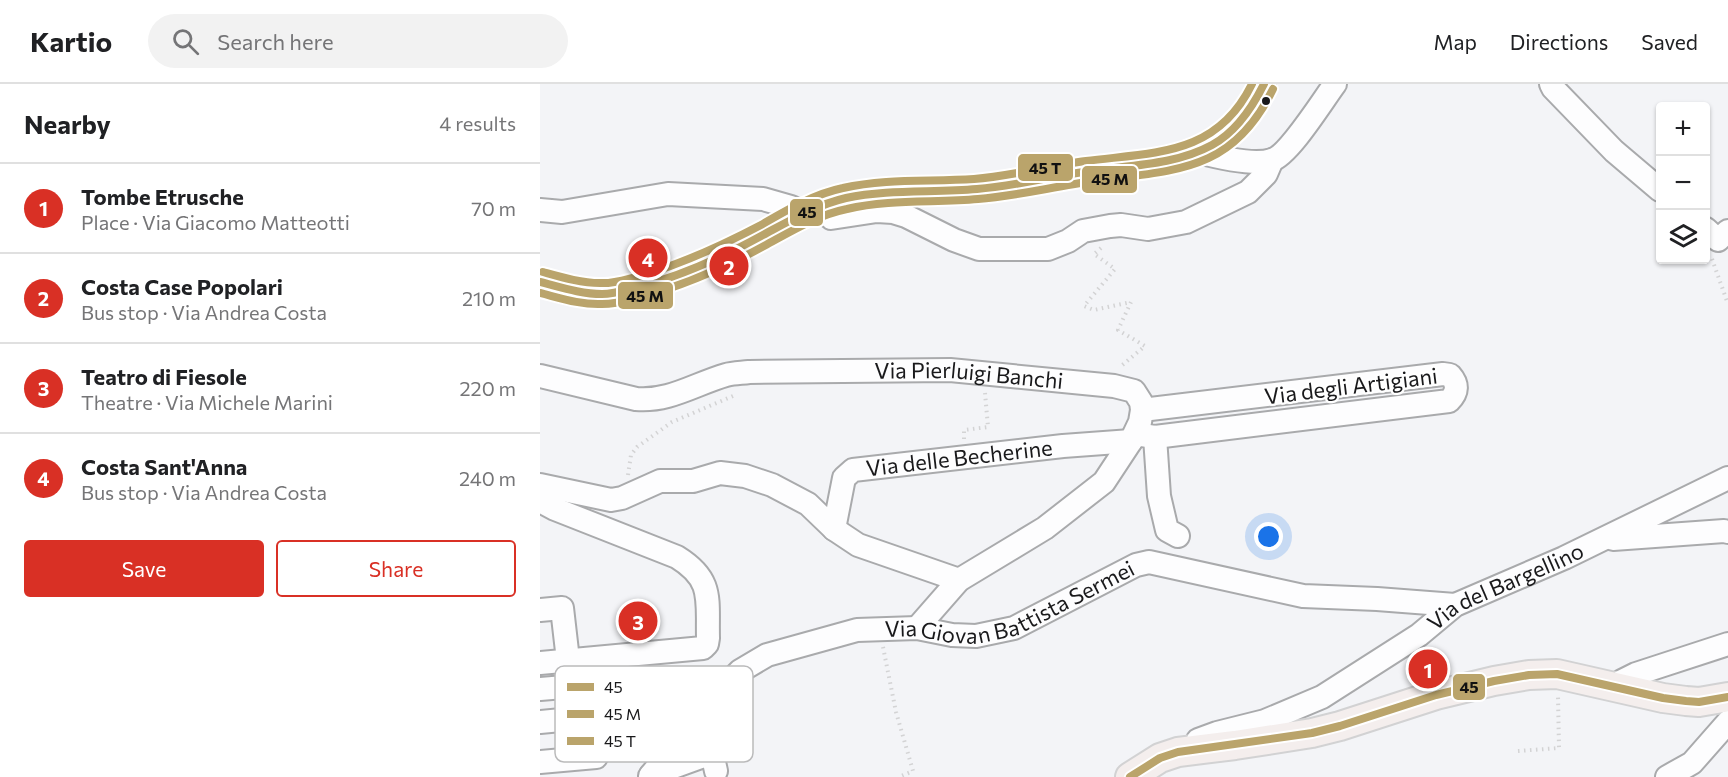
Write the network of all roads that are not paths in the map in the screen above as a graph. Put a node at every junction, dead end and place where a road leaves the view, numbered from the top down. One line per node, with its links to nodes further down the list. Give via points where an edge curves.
1 (1264, 84): 4 (street, via 1243,119 1225,136)
2 (1335, 84): 5 (street, via 1285,152)
3 (1551, 84): 6 (street, via 1614,151)
4 (1198, 152): 5 (street, via 1231,160); 8 (street, via 1156,163 1001,187 843,198)
5 (1272, 160): 8 (street, via 1266,174 1248,192 1186,222 1148,229 1121,225 1083,231 1048,249 980,249 893,212)
6 (1656, 187)
7 (540, 210): 8 (street, via 562,212 668,194 763,199)
8 (820, 213): 9 (street, via 687,272 621,292 591,293)
9 (540, 282)
10 (540, 376): 11 (street, Via Pierluigi Banchi, via 651,400 728,374 745,382 950,370 1114,386 1134,391)
11 (1142, 411): 12 (street); 12 (street, Via degli Artigiani, via 1443,374 1450,375 1456,389 1449,401)
12 (1140, 437): 16 (street, Via delle Becherine, via 853,470 844,478); 18 (street, via 1167,530); 20 (street, via 1104,482 1045,528)
13 (1728, 478): 19 (street, Via del Bargellino)
14 (540, 485): 16 (street, via 611,500 660,481 693,481 720,473 745,476 808,504)
15 (540, 501): 25 (street, via 676,557 701,576 705,586 707,644 703,648)
16 (834, 529): 20 (street, via 858,545)
17 (1728, 532): 19 (street)
18 (1178, 536)
19 (1600, 540): 21 (street, Via del Bargellino)
20 (959, 580): 23 (street)
21 (1455, 605): 23 (street, Via Giovan Battista Sermei, via 1303,596 1149,562 1136,565 1014,628 976,636); 42 (street, Via del Bargellino, via 1419,635 1322,697 1272,719 1198,740)
22 (540, 610): 26 (street, via 562,608)
23 (917, 628): 32 (street, Via Giovan Battista Sermei, via 857,630 777,652)
24 (1728, 644): 36 (street, via 1636,674 1622,681)
25 (597, 658): 26 (street); 30 (street)
26 (568, 660): 27 (street)
27 (540, 663)
28 (555, 666): 33 (street)
29 (558, 666): 31 (street, via 602,661)
30 (598, 666)
31 (602, 666)
32 (748, 666)
33 (540, 668)
34 (555, 688): 35 (street)
35 (540, 689)
36 (1620, 689): 37 (main road, via 1686,701); 42 (main road, via 1557,674 1529,675 1436,695 1312,733)
37 (1728, 698)
38 (555, 721): 39 (street)
39 (540, 722)
40 (1728, 722): 52 (street, via 1692,763)
41 (555, 748): 43 (street)
42 (1200, 748): 51 (main road, via 1160,758)
43 (540, 750)
44 (555, 761): 45 (street)
45 (540, 762)
46 (657, 762): 50 (street, Via Giovan Battista Sermei)
47 (686, 762): 50 (street)
48 (714, 762): 49 (street)
49 (716, 771)
50 (645, 776)
51 (1130, 777)
52 (1667, 777)

